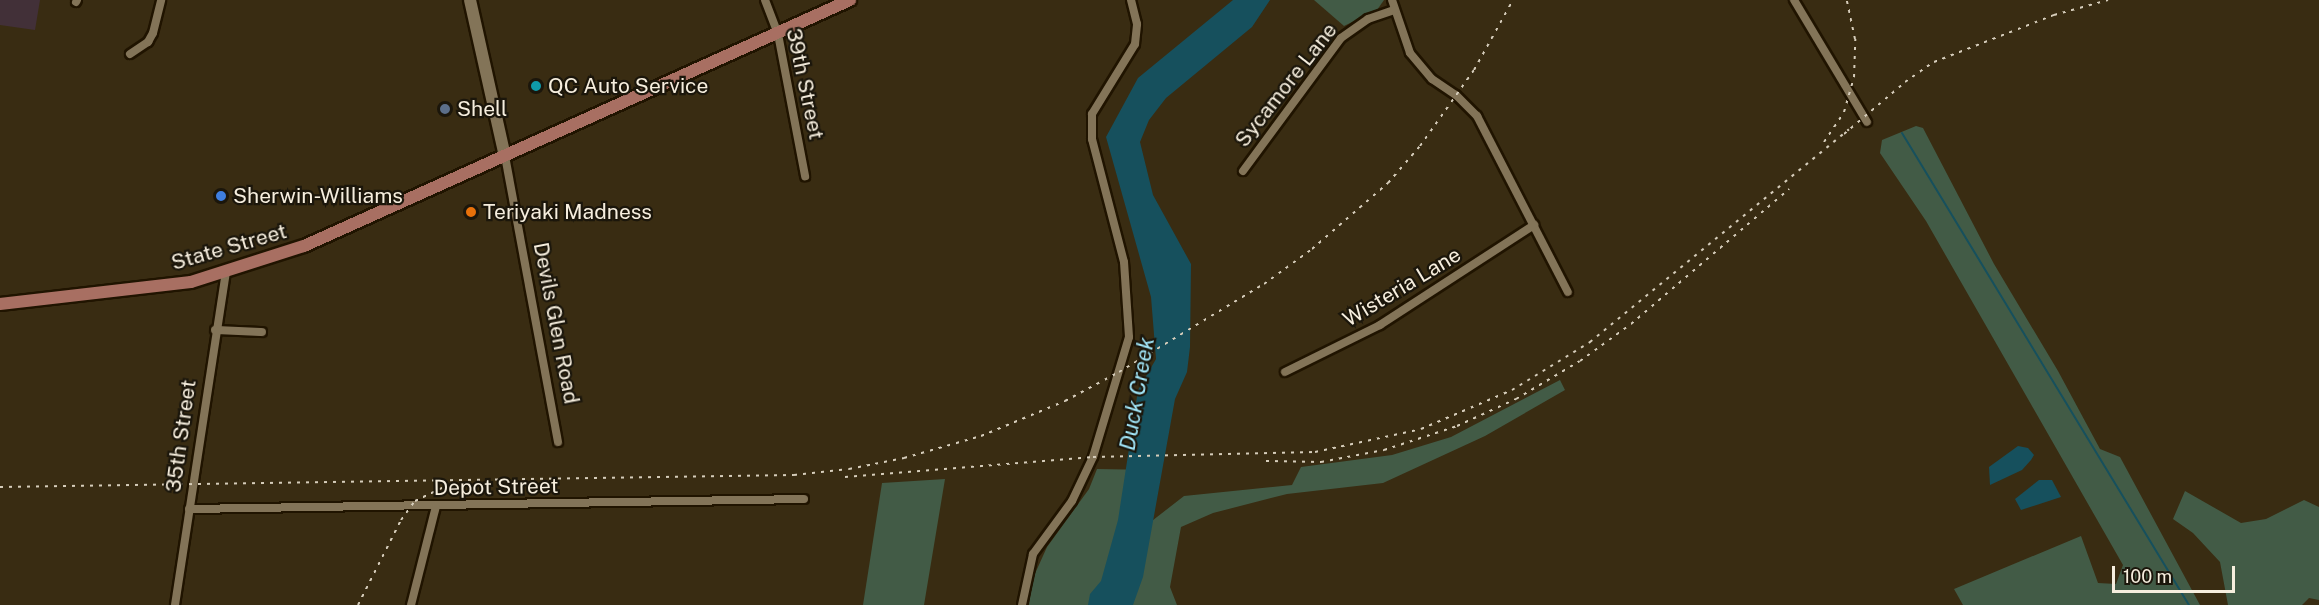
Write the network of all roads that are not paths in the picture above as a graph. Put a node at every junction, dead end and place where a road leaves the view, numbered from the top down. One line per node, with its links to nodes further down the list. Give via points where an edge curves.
1 (161, 0): 10 (street, via 148,42)
2 (470, 0): 12 (main road, Devils Glen Road)
3 (765, 0): 9 (street, 39th Street)
4 (850, 0): 9 (main road, State Street)
5 (1131, 0): 28 (street, via 1137,24 1135,44 1092,114 1101,184 1125,262 1129,337 1102,430 1072,501 1033,554)
6 (1392, 0): 8 (street)
7 (1794, 0): 11 (street)
8 (1394, 10): 13 (street, Sycamore Lane, via 1368,19 1341,38); 15 (street, via 1419,66 1477,116)
9 (778, 33): 12 (main road, State Street); 14 (street, 39th Street)
10 (130, 54)
11 (1867, 122)
12 (505, 156): 16 (main road, State Street, via 304,246); 22 (street, Devils Glen Road)
13 (1243, 171)
14 (805, 176)
15 (1534, 225): 17 (street); 21 (street, Wisteria Lane, via 1380,325)
16 (226, 272): 18 (main road, State Street, via 148,288); 19 (street, 35th Street)
17 (1568, 292)
18 (0, 304)
19 (215, 330): 20 (street); 25 (street, 35th Street)
20 (262, 332)
21 (1285, 372)
22 (558, 442)
23 (804, 499): 24 (street, Depot Street)
24 (436, 506): 25 (street, Depot Street); 27 (street)
25 (189, 509): 26 (street, 35th Street)
26 (175, 605)
27 (411, 605)
28 (1022, 605)

